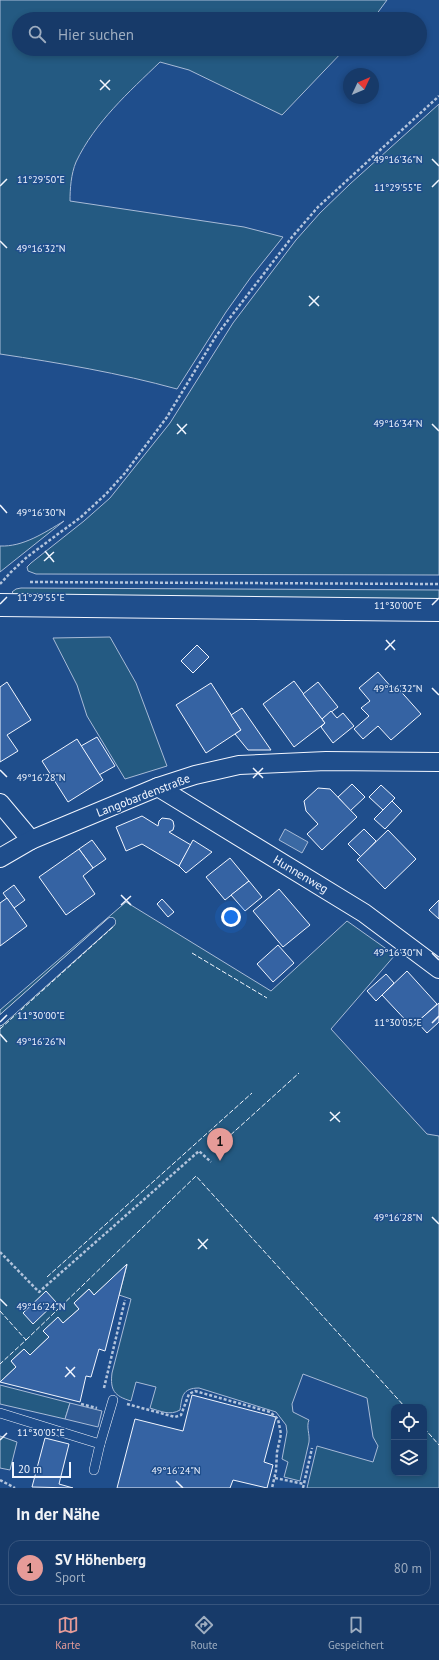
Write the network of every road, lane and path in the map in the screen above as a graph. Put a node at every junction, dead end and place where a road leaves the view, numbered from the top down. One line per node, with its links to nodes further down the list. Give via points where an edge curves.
1 (439, 96): 2 (path, via 351,175 302,225 229,318 167,417 125,473 81,517 27,557 1,582)
2 (9, 582)
3 (25, 582): 4 (path)
4 (439, 584)
5 (0, 605): 6 (main road)
6 (439, 610)
7 (439, 762): 8 (street, Langobardenstraße, via 326,761 239,765)
8 (158, 787): 10 (street, Langobardenstraße); 13 (street, Hunnenweg, via 364,913)
9 (0, 803): 10 (street)
10 (31, 840): 11 (street, Langobardenstraße)
11 (0, 858)
12 (111, 922): 14 (lane)
13 (439, 969)
14 (0, 1022)
15 (211, 1162): 16 (path, via 199,1151 39,1292)
16 (0, 1252)
17 (125, 1300): 18 (path)
18 (102, 1397): 19 (path); 20 (path, via 100,1408)
19 (113, 1400): 22 (lane); 25 (path, via 175,1417 181,1415 187,1399 195,1391 270,1412 278,1419 281,1434)
20 (81, 1404)
21 (0, 1413): 22 (lane)
22 (100, 1444): 24 (lane)
23 (312, 1448): 27 (path)
24 (94, 1470)
25 (275, 1478): 27 (path); 29 (path)
26 (0, 1480): 28 (path)
27 (304, 1484): 30 (path)
28 (15, 1488)
29 (272, 1488)
30 (303, 1488)

